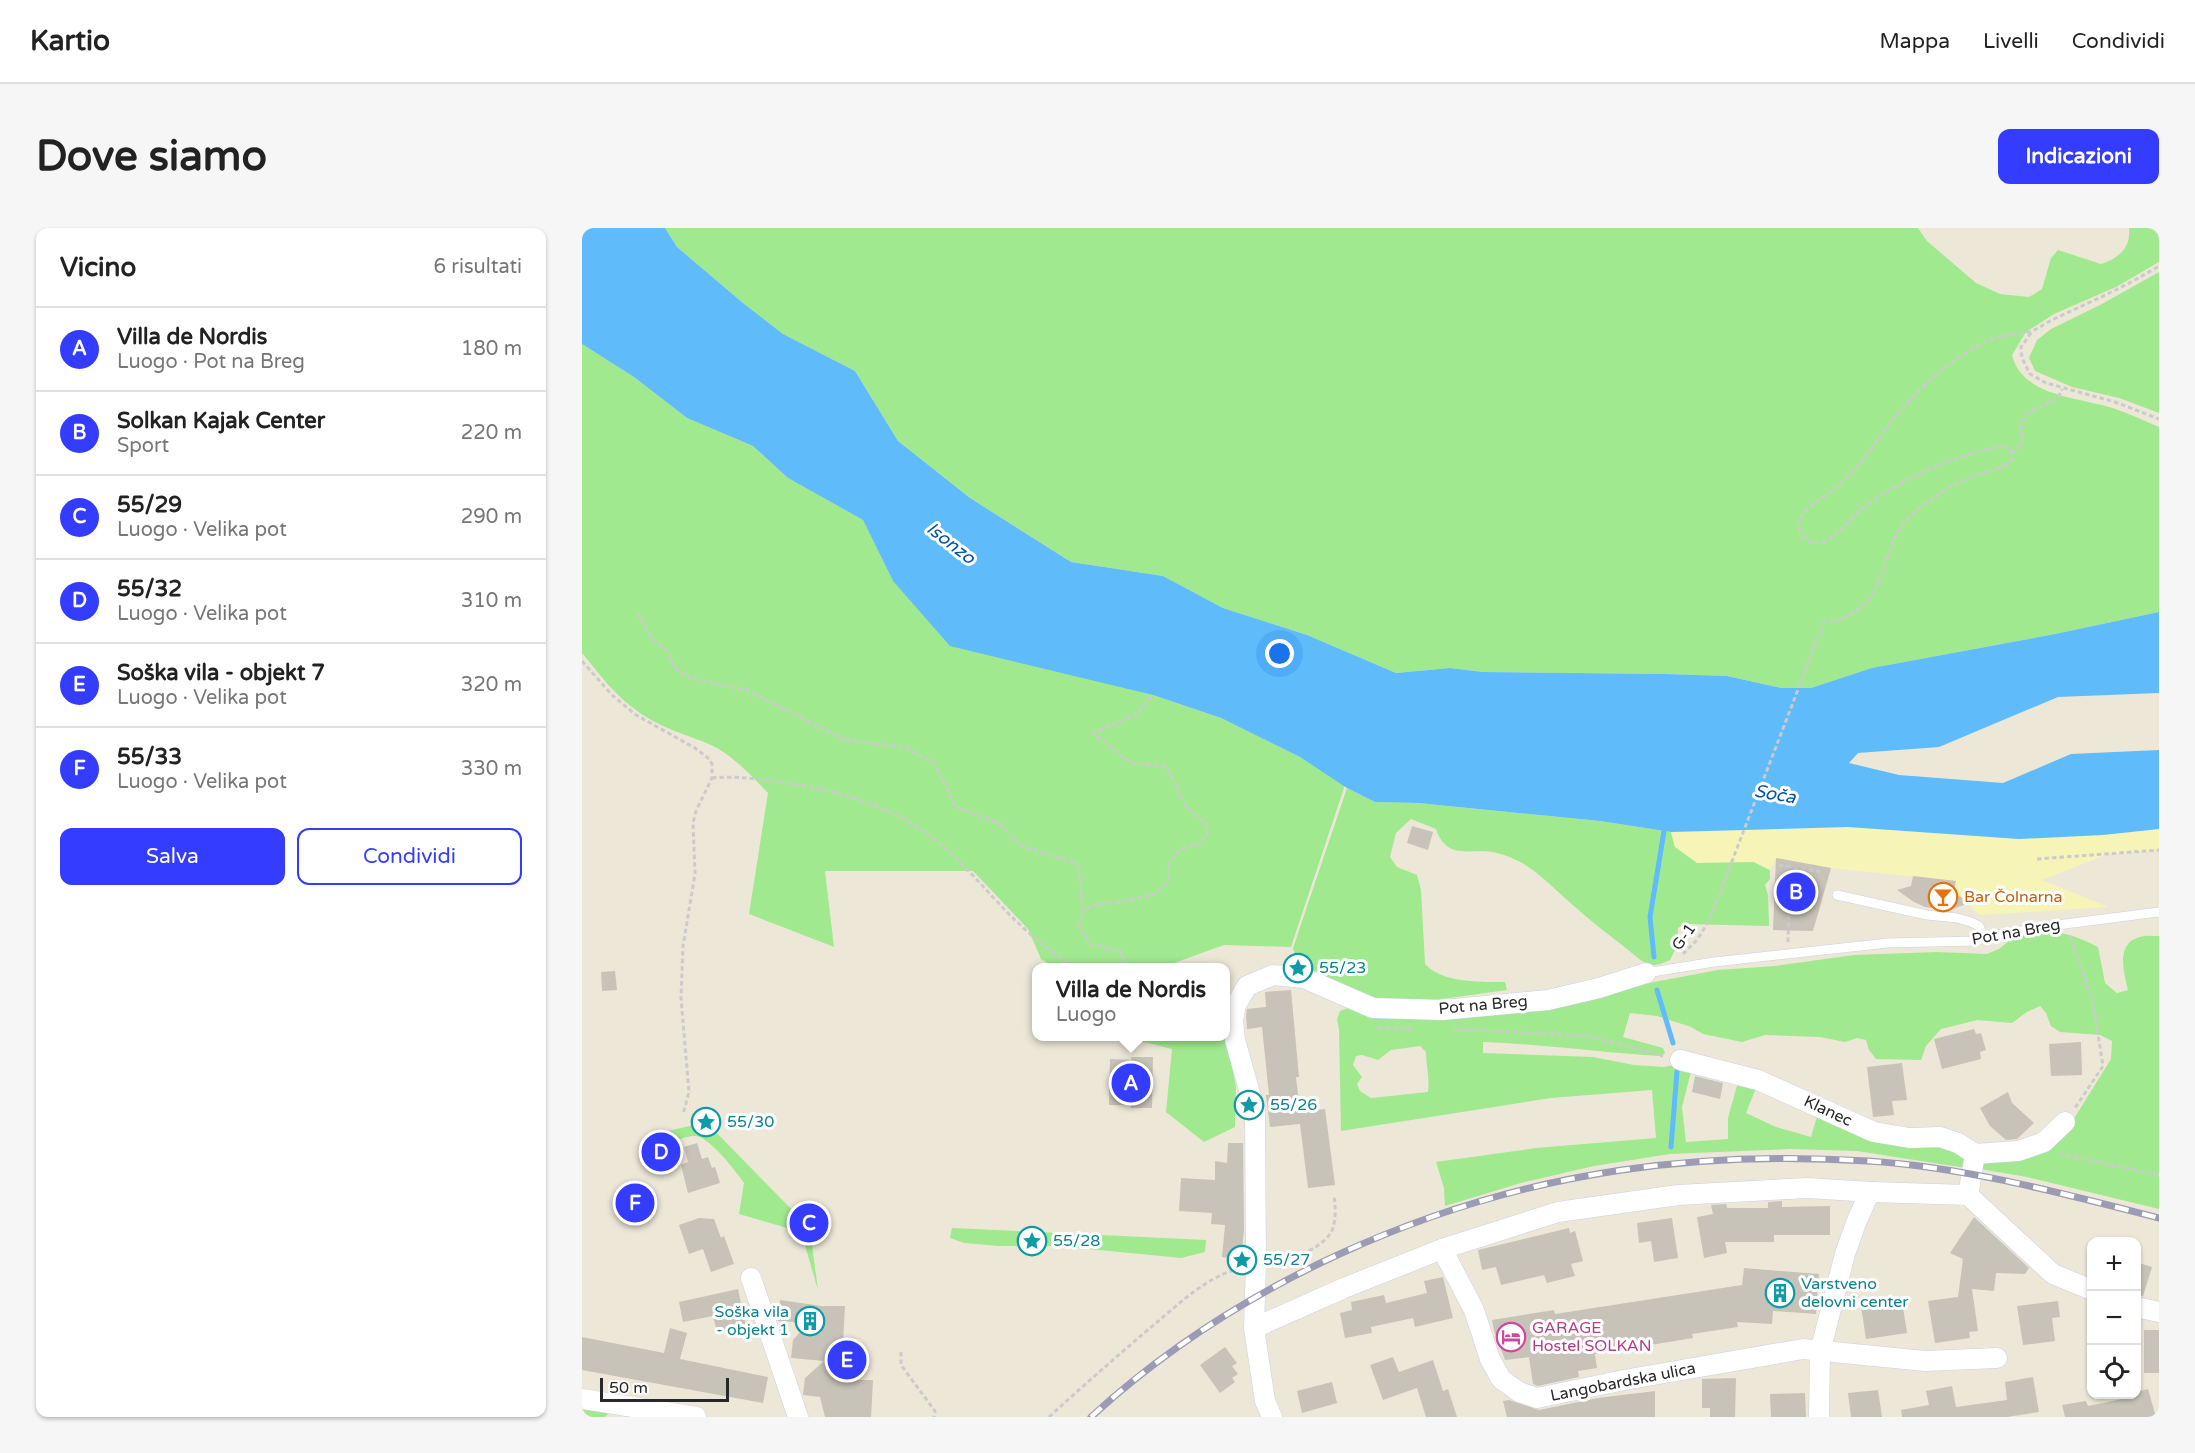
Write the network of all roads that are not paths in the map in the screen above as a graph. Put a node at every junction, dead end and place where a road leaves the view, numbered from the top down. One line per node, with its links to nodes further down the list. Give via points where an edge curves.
1 (1837, 895): 3 (lane, via 1971,922 1979,926)
2 (2159, 912): 3 (lane, Pot na Breg)
3 (1984, 937): 4 (lane, Pot na Breg, via 1977,941 1888,942)
4 (1646, 973): 15 (street, Pot na Breg, via 1548,1000 1443,1010 1373,1008 1304,978 1273,975 1247,986 1233,1020 1234,1040 1255,1111)
5 (1680, 1060): 7 (street, Klanec, via 1758,1080 1874,1132 1910,1138 1940,1137)
6 (2065, 1122): 7 (street, via 2044,1142 2018,1151)
7 (1976, 1154): 9 (street)
8 (1872, 1192): 9 (street); 10 (street, via 1807,1188 1646,1200 1558,1212); 16 (street, via 1845,1254)
9 (1968, 1195): 12 (street, via 2053,1274)
10 (1442, 1249): 15 (street); 16 (street, Langobardska ulica, via 1474,1310 1490,1359 1502,1379 1519,1392 1537,1398 1803,1349)
11 (751, 1278): 21 (street)
12 (2087, 1288)
13 (2141, 1308): 14 (street)
14 (2159, 1312)
15 (1254, 1328): 22 (street, Pot na Breg, via 1265,1401)
16 (1820, 1352): 17 (street, via 1925,1361); 23 (street)
17 (1997, 1358)
18 (582, 1399): 19 (street)
19 (643, 1413): 20 (street)
20 (696, 1417)
21 (798, 1417)
22 (1272, 1417)
23 (1819, 1417)

